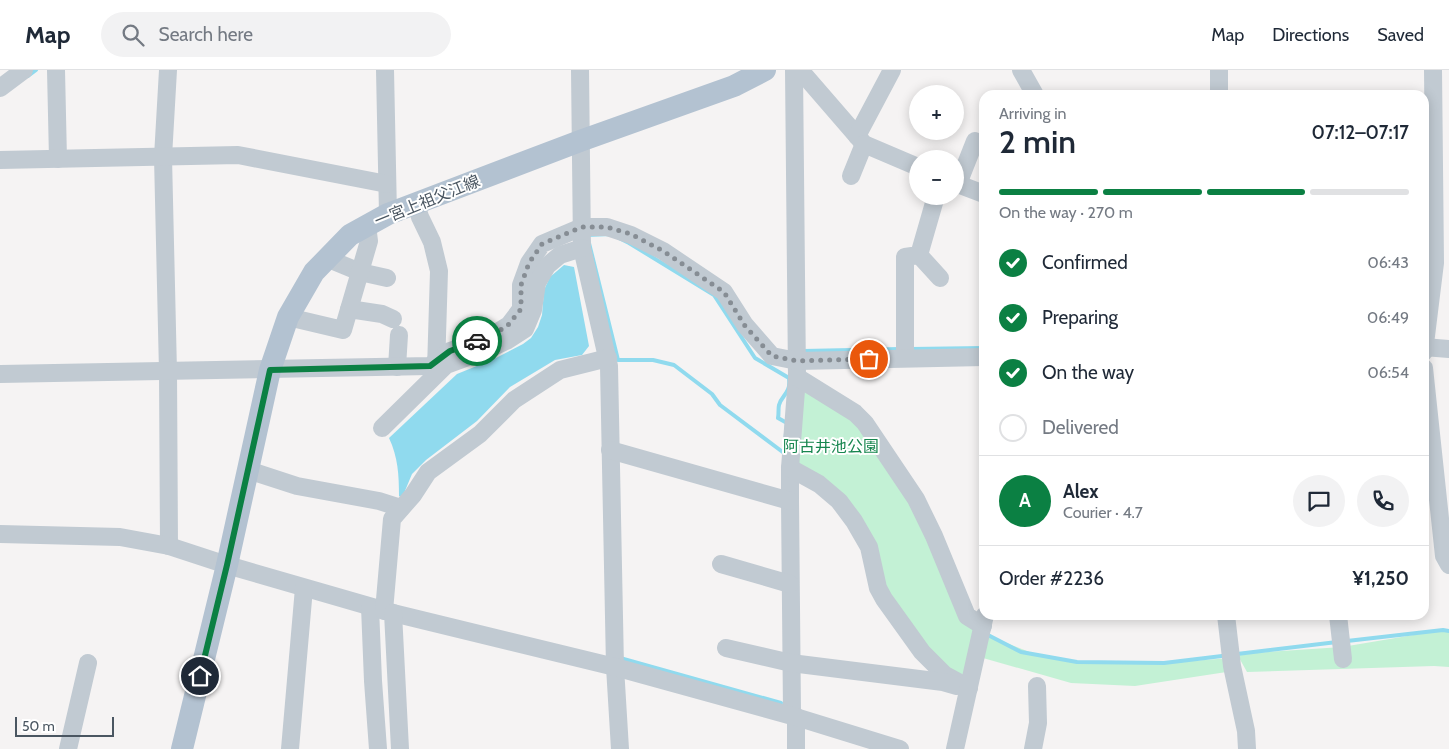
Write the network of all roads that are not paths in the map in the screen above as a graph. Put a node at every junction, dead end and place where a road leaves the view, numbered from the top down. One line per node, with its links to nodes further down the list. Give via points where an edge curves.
1 (24, 70): 13 (street)
2 (56, 70): 20 (street)
3 (168, 70): 19 (street)
4 (385, 70): 25 (street)
5 (580, 70): 18 (street)
6 (765, 70): 18 (main road, 一宮上祖父江線, via 734,86)
7 (794, 70): 49 (street)
8 (800, 70): 16 (street)
9 (892, 70): 16 (street)
10 (1021, 70): 14 (street)
11 (1219, 70): 15 (street)
12 (1433, 70): 40 (street, via 1435,263)
13 (0, 88)
14 (1032, 90)
15 (1219, 90)
16 (861, 140): 22 (street); 24 (street)
17 (975, 141): 23 (street)
18 (580, 142): 28 (main road, 一宮上祖父江線); 32 (street)
19 (163, 157): 20 (street); 25 (street, via 238,155); 51 (street)
20 (58, 159): 21 (street)
21 (0, 160)
22 (909, 163)
23 (964, 167)
24 (851, 176)
25 (387, 184): 30 (street)
26 (964, 187): 27 (street)
27 (979, 192)
28 (416, 204): 30 (main road, 一宮上祖父江線); 48 (street, via 432,242 439,271)
29 (933, 205): 34 (street)
30 (388, 214): 31 (main road, 一宮上祖父江線)
31 (367, 225): 35 (main road, 一宮上祖父江線, via 350,235); 36 (street, via 369,242)
32 (582, 227): 33 (street); 48 (street, via 542,244 529,263 521,285 521,309 508,325 488,338 450,351); 49 (street, via 607,227 631,234 663,251 724,292 745,326 772,356)
33 (582, 248): 45 (street); 48 (street, via 560,254 547,266 538,283 533,310 525,329 487,350)
34 (918, 255): 38 (street); 46 (street, via 905,258)
35 (326, 258): 36 (street); 41 (main road, 一宮上祖父江線, via 314,272)
36 (360, 272): 37 (street); 39 (street)
37 (387, 278)
38 (940, 278)
39 (349, 309): 41 (street, via 343,330); 47 (street, via 382,314 396,327)
40 (1429, 309)
41 (288, 317): 50 (main road, 一宮上祖父江線)
42 (1429, 347): 43 (street)
43 (1449, 348)
44 (979, 357): 46 (street)
45 (608, 358): 54 (street); 60 (street, via 560,370 514,400 480,434 428,472)
46 (905, 358): 49 (street)
47 (397, 367): 48 (street); 50 (street)
48 (436, 367): 53 (street)
49 (797, 369): 55 (street); 69 (street, via 865,423 916,499 967,616)
50 (270, 370): 51 (street); 56 (main road, 一宮上祖父江線)
51 (168, 372): 52 (street); 62 (street)
52 (0, 374)
53 (382, 428)
54 (610, 450): 58 (street); 77 (street)
55 (790, 468): 58 (street); 79 (street, via 819,484 839,501 869,547 878,588 884,599 922,652 945,675)
56 (248, 470): 60 (street, via 297,486 380,501); 64 (main road, 一宮上祖父江線)
57 (1429, 482): 59 (street)
58 (790, 501): 66 (street)
59 (1430, 505): 65 (street)
60 (401, 508): 68 (street, via 392,519)
61 (1, 537): 62 (street, via 120,537)
62 (169, 546): 64 (street)
63 (722, 564): 66 (street)
64 (227, 565): 67 (street); 82 (main road, 一宮上祖父江線)
65 (1449, 565)
66 (790, 584): 76 (street)
67 (304, 588): 68 (street); 83 (street)
68 (382, 610): 77 (street); 84 (street, via 373,680); 85 (street)
69 (979, 619)
70 (984, 620): 79 (street)
71 (1227, 620): 91 (street)
72 (1339, 620): 74 (street)
73 (726, 648): 76 (street)
74 (1343, 659)
75 (88, 663): 81 (street)
76 (791, 663): 79 (street); 80 (street, via 792,712)
77 (615, 667): 80 (street); 86 (street)
78 (1037, 686): 90 (street, via 1038,723)
79 (969, 688): 89 (street)
80 (796, 717): 87 (street); 88 (street)
81 (68, 749)
82 (182, 749)
83 (290, 749)
84 (378, 749)
85 (400, 749)
86 (620, 749)
87 (796, 749)
88 (900, 749)
89 (955, 749)
90 (1033, 749)
91 (1247, 749)

